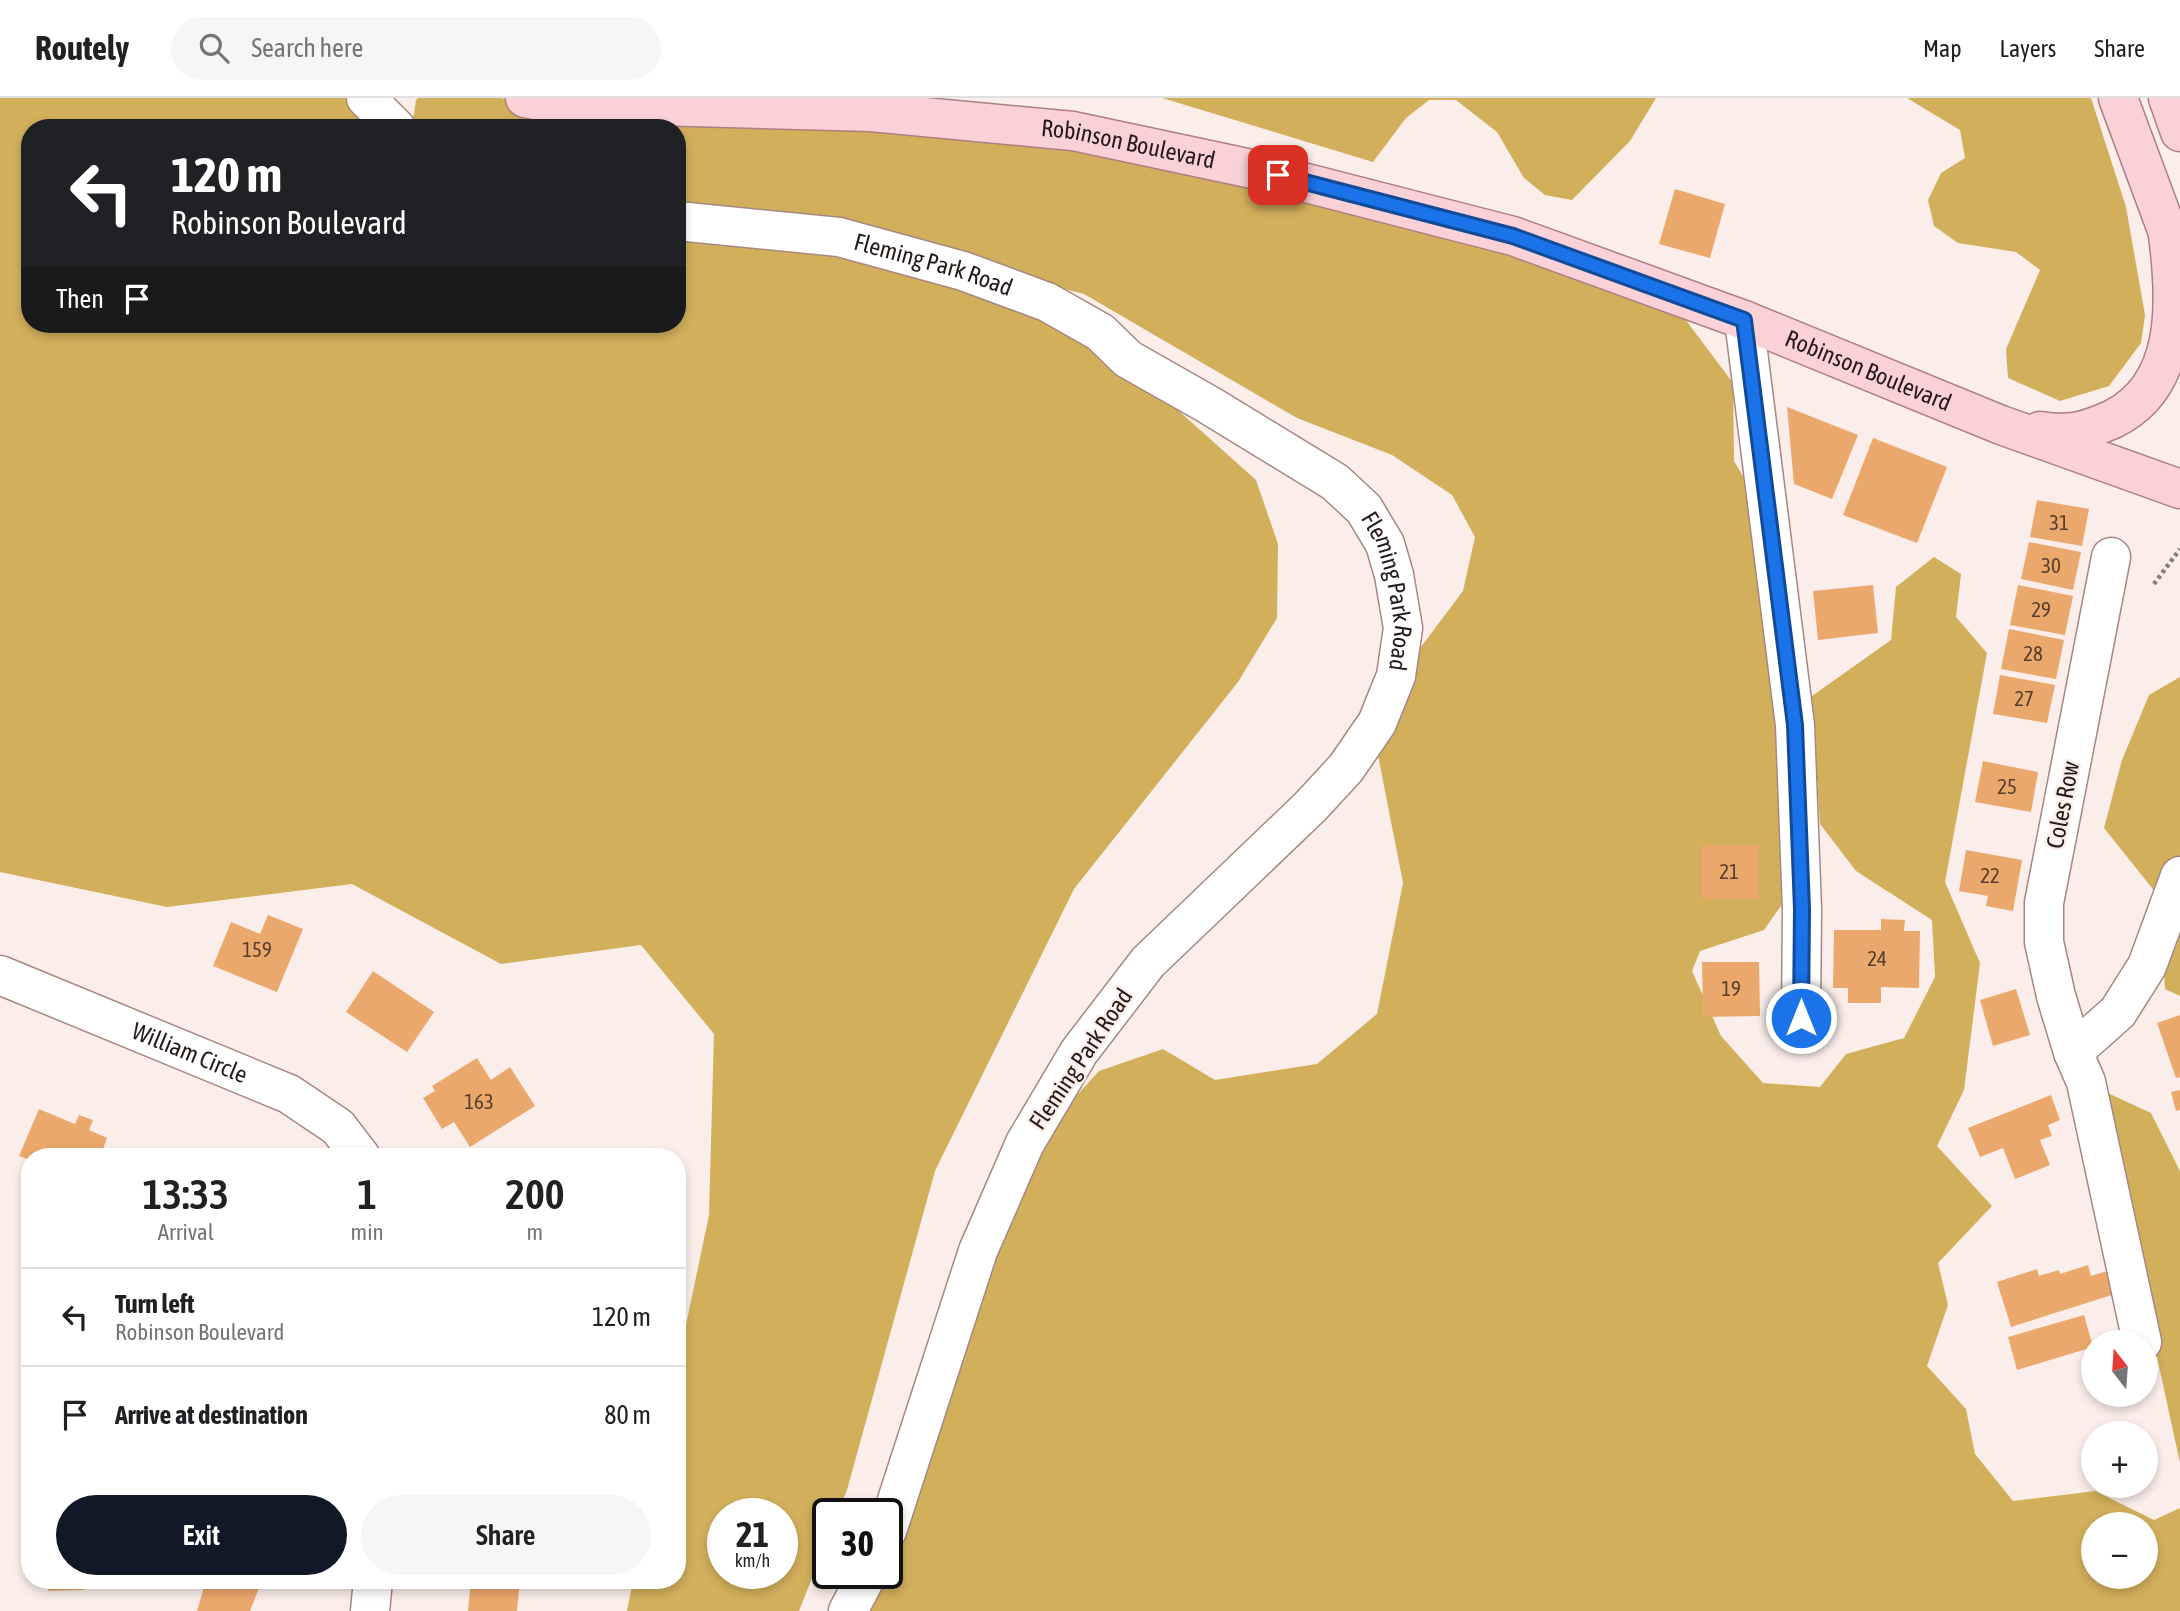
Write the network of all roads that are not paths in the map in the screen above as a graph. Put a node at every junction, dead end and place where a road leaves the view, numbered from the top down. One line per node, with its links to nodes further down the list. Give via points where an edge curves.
1 (366, 98): 5 (street)
2 (525, 98): 9 (main road, Robinson Boulevard, via 550,103 871,113 1073,131 1252,169 1513,236)
3 (2118, 98): 8 (main road)
4 (2168, 98): 6 (main road)
5 (387, 119)
6 (2180, 132)
7 (686, 222): 19 (street, Fleming Park Road, via 839,237 963,271 1047,302 1100,332 1128,359 1335,482 1364,509 1385,544 1403,628 1396,676 1377,723 1346,768 1148,962 1079,1052 1025,1143 978,1251)
8 (2174, 250): 10 (main road, via 2177,332 2172,359 2147,399 2122,416 2061,435)
9 (1744, 320): 10 (main road, Robinson Boulevard); 15 (street, via 1795,725)
10 (2001, 425): 11 (main road, Robinson Boulevard)
11 (2180, 489)
12 (2111, 557): 16 (street, Coles Row, via 2044,903 2044,942)
13 (2180, 876): 16 (street, via 2147,966 2118,1012)
14 (0, 975): 17 (street, William Circle, via 289,1094 338,1127)
15 (1801, 1018)
16 (2073, 1052): 18 (street, Coles Row, via 2085,1082)
17 (354, 1148)
18 (2139, 1330)
19 (898, 1498)
20 (372, 1589): 22 (street)
21 (860, 1589): 23 (street)
22 (370, 1611)
23 (848, 1611)

